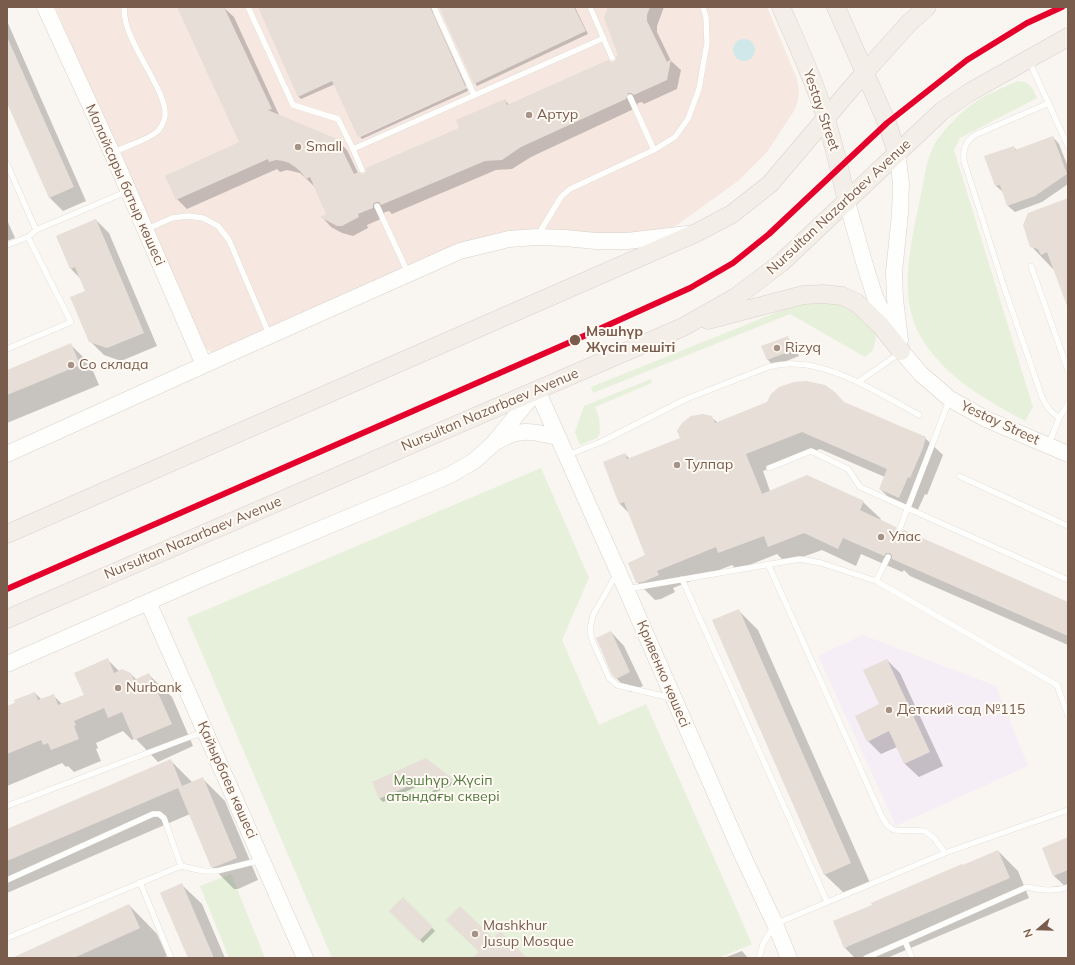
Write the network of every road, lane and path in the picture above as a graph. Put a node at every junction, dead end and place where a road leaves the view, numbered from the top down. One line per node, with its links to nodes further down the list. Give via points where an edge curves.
1 (45, 7): 22 (street, Малайсары батыр көшесі)
2 (124, 7): 22 (lane, via 124,19 131,39 162,99 165,112 164,122 158,130)
3 (248, 7): 20 (lane, via 292,104 338,119)
4 (434, 7): 15 (lane)
5 (590, 7): 10 (lane)
6 (703, 7): 21 (lane, via 707,43 699,89 688,119 675,137)
7 (781, 7): 18 (main road, Yestay Street)
8 (836, 7): 14 (main road)
9 (927, 7): 14 (main road)
10 (604, 38): 12 (lane); 15 (lane)
11 (1064, 41): 13 (main road, Nursultan Nazarbaev Avenue)
12 (612, 58)
13 (1029, 59): 17 (lane); 23 (main road, Nursultan Nazarbaev Avenue, via 942,111)
14 (865, 72): 18 (main road); 23 (main road)
15 (474, 96): 20 (lane)
16 (630, 97): 21 (lane)
17 (1049, 103): 19 (lane); 48 (lane, via 975,135 969,139 963,154 988,239 1042,397 1045,405)
18 (826, 118): 27 (main road, Yestay Street); 31 (main road, via 770,184 732,214)
19 (1068, 146)
20 (353, 149): 25 (lane)
21 (654, 150): 33 (lane, via 570,189 561,197)
22 (112, 153): 26 (street, Малайсары батыр көшесі)
23 (897, 153): 27 (main road, Nursultan Nazarbaev Avenue); 40 (street, via 901,183 894,272)
24 (7, 164): 29 (lane)
25 (362, 170)
26 (128, 191): 29 (lane); 30 (street, Малайсары батыр көшесі)
27 (847, 202): 37 (main road, Nursultan Nazarbaev Avenue, via 781,263 736,297); 40 (street, Yestay Street, via 868,277)
28 (377, 206): 36 (lane)
29 (36, 230): 32 (lane)
30 (145, 230): 38 (lane, via 172,218 188,216 203,218 218,226 229,240); 41 (street, Малайсары батыр көшесі)
31 (698, 232): 33 (street, via 627,241); 60 (main road)
32 (28, 237): 34 (lane); 39 (lane, via 71,322)
33 (536, 238): 36 (street, via 509,239 460,251)
34 (7, 245)
35 (1031, 266): 42 (lane)
36 (408, 274): 38 (street)
37 (683, 328): 40 (main road, via 803,295 824,294 842,296 857,303 881,326); 44 (main road, Nursultan Nazarbaev Avenue)
38 (270, 336): 41 (street)
39 (7, 349)
40 (901, 351): 43 (lane); 45 (street, Yestay Street, via 921,374)
41 (204, 365): 52 (street)
42 (1068, 370)
43 (858, 382): 47 (lane); 54 (lane, via 810,366 795,364 768,367 684,400)
44 (537, 390): 49 (street, Кривенко көшесі); 50 (street); 69 (main road, Nursultan Nazarbaev Avenue)
45 (950, 399): 51 (street, Yestay Street, via 986,419); 57 (lane)
46 (1068, 404): 48 (lane)
47 (919, 415)
48 (1059, 418): 51 (lane)
49 (558, 437): 50 (street, via 527,431 513,433); 54 (street, Кривенко көшесі)
50 (493, 444): 68 (street, via 474,461 448,476)
51 (1048, 446): 53 (street, Yestay Street)
52 (7, 454)
53 (1068, 454)
54 (566, 456): 63 (street, Кривенко көшесі)
55 (768, 468): 57 (lane, via 811,451 848,469 860,487)
56 (959, 476): 58 (lane)
57 (908, 508): 59 (lane); 65 (lane)
58 (1068, 526)
59 (900, 528)
60 (7, 534)
61 (888, 558): 66 (lane)
62 (768, 564): 64 (lane); 66 (lane, via 800,559 822,563); 76 (lane, via 882,817 894,830 925,831)
63 (618, 572): 67 (street, Кривенко көшесі); 71 (lane, via 593,615 590,628 592,640 609,678 617,685)
64 (682, 579): 67 (lane); 82 (lane)
65 (1068, 580)
66 (876, 581): 72 (lane, via 1057,685)
67 (626, 589): 71 (street, Кривенко көшесі)
68 (148, 602): 70 (street); 73 (street, Қайырбаев көшесі)
69 (7, 619)
70 (7, 664)
71 (673, 699): 83 (street, Кривенко көшесі)
72 (1068, 715)
73 (206, 731): 74 (lane); 77 (street, Қайырбаев көшесі)
74 (7, 806)
75 (1068, 810): 76 (lane)
76 (945, 853): 82 (lane)
77 (262, 860): 78 (lane, via 217,871); 87 (street, Қайырбаев көшесі)
78 (181, 866): 79 (lane, via 164,818 160,814 153,814); 80 (lane)
79 (7, 880)
80 (140, 882): 84 (lane); 86 (lane)
81 (1068, 887): 85 (lane, via 1047,890 1027,887)
82 (827, 902): 83 (lane)
83 (775, 924): 88 (lane, via 763,944); 89 (street, Кривенко көшесі)
84 (7, 938)
85 (905, 941): 90 (lane); 91 (lane)
86 (171, 958)
87 (305, 958)
88 (759, 958)
89 (789, 958)
90 (866, 958)
91 (912, 958)

